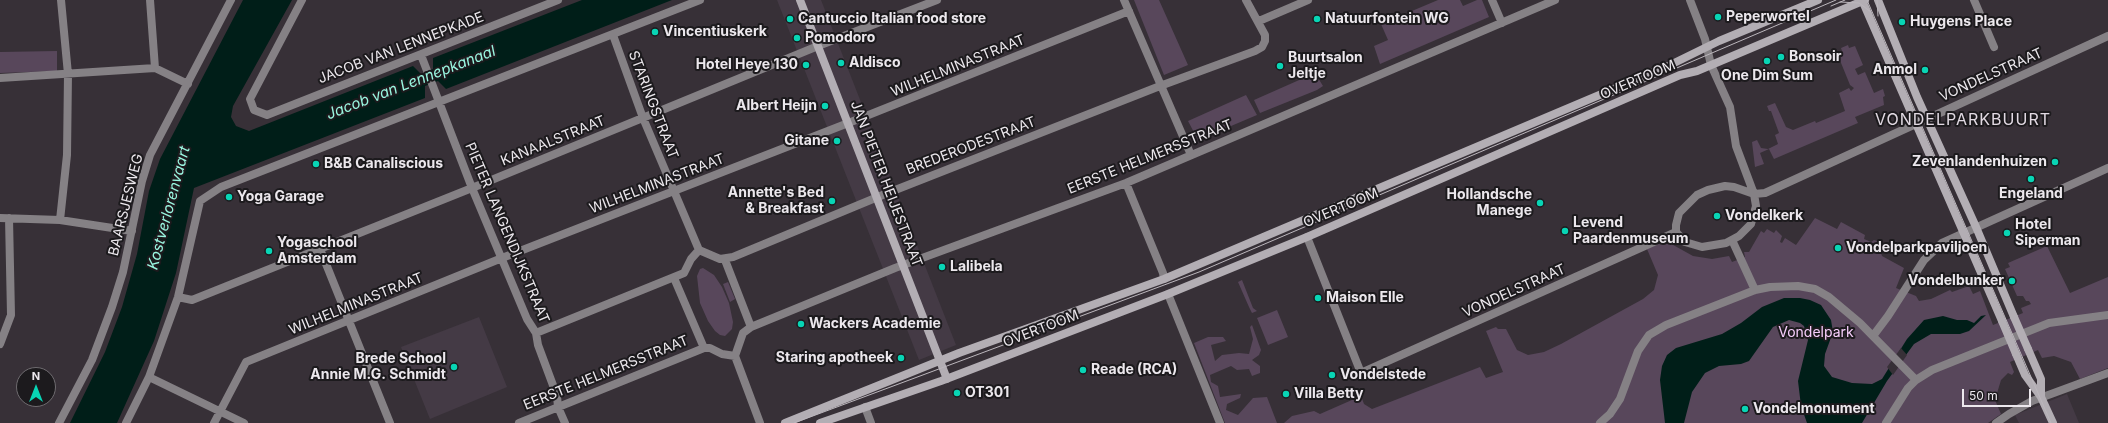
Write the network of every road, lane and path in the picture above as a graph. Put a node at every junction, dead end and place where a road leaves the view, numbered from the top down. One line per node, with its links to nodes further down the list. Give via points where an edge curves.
1 (61, 0): 30 (street)
2 (150, 0): 29 (street)
3 (231, 0): 32 (street, BAARSJESWEG)
4 (302, 0): 27 (street, JACOB VAN LENNEPKADE, via 250,99 254,110 267,115)
5 (558, 0): 27 (street, JACOB VAN LENNEPKADE)
6 (700, 0): 22 (street)
7 (800, 0): 24 (main road, JAN PIETER HEIJESTRAAT)
8 (937, 0): 24 (street, KANAALSTRAAT)
9 (1124, 0): 19 (street)
10 (1246, 0): 20 (street)
11 (1308, 0): 20 (street)
12 (1492, 0): 21 (street)
13 (1555, 0): 21 (street, EERSTE HELMERSSTRAAT)
14 (1690, 0): 25 (street)
15 (1818, 0): 25 (main road, OVERTOOM)
16 (1863, 0): 28 (main road, OVERTOOM); 38 (main road)
17 (1878, 0): 36 (main road)
18 (1974, 0): 26 (street)
19 (1129, 11): 33 (street); 37 (street, WILHELMINASTRAAT)
20 (1259, 21): 33 (street, BREDERODESTRAAT, via 1265,35 1262,47)
21 (1502, 23): 39 (street, EERSTE HELMERSSTRAAT)
22 (613, 35): 34 (street); 35 (street, STARINGSTRAAT)
23 (2108, 36): 36 (street, VONDELSTRAAT)
24 (818, 46): 35 (street, KANAALSTRAAT); 37 (main road, JAN PIETER HEIJESTRAAT)
25 (1707, 47): 28 (street); 60 (main road, OVERTOOM, via 1668,66)
26 (1994, 47)
27 (421, 55): 34 (street, PIETER LANGENDIJKSTRAAT)
28 (1711, 65): 44 (street, via 1730,107 1736,146); 52 (main road, OVERTOOM, via 1680,75)
29 (155, 68): 30 (street); 32 (street)
30 (68, 74): 31 (street); 47 (street, via 67,155)
31 (0, 78)
32 (188, 84): 49 (street, BAARSJESWEG, via 150,155)
33 (1160, 86): 39 (street); 45 (street, BREDERODESTRAAT)
34 (439, 101): 42 (street, PIETER LANGENDIJKSTRAAT); 63 (street, via 221,187 200,201)
35 (643, 118): 42 (street, KANAALSTRAAT); 43 (street, STARINGSTRAAT)
36 (1928, 119): 38 (street, VONDELSTRAAT); 48 (main road)
37 (849, 123): 43 (street, WILHELMINASTRAAT); 45 (main road, JAN PIETER HEIJESTRAAT)
38 (1916, 125): 44 (street, VONDELSTRAAT, via 1765,193); 51 (main road)
39 (1191, 155): 41 (street, EERSTE HELMERSSTRAAT)
40 (2108, 168): 48 (street)
41 (1126, 183): 58 (street, EERSTE HELMERSSTRAAT); 60 (street)
42 (472, 188): 54 (street, KANAALSTRAAT); 56 (street, PIETER LANGENDIJKSTRAAT)
43 (673, 192): 55 (street, STARINGSTRAAT); 56 (street, WILHELMINASTRAAT)
44 (1754, 194): 50 (street, via 1725,186 1697,195 1679,213); 53 (street, via 1754,219 1745,231)
45 (878, 197): 57 (street, BREDERODESTRAAT); 58 (main road, JAN PIETER HEIJESTRAAT)
46 (4, 218): 47 (street); 69 (street, via 10,264 11,315)
47 (60, 220): 49 (street)
48 (1976, 227): 51 (street); 77 (main road, bridge, via 2041,379)
49 (132, 231): 81 (street, BAARSJESWEG, via 106,327)
50 (1676, 232): 52 (street, VONDELSTRAAT, via 1361,373); 53 (street, via 1693,246 1710,246)
51 (1964, 232): 68 (street, via 1942,243 1924,260); 77 (main road, bridge, via 2025,375)
52 (1307, 237): 62 (main road, OVERTOOM)
53 (1732, 240): 61 (street)
54 (320, 249): 63 (street, KANAALSTRAAT, via 192,300); 65 (street)
55 (698, 250): 57 (street); 59 (street, via 684,273)
56 (502, 258): 65 (street, WILHELMINASTRAAT); 67 (street, PIETER LANGENDIJKSTRAAT, via 527,319)
57 (725, 260): 66 (street)
58 (904, 265): 66 (street, EERSTE HELMERSSTRAAT); 72 (main road, JAN PIETER HEIJESTRAAT)
59 (674, 278): 67 (street); 70 (street)
60 (1164, 279): 72 (main road, OVERTOOM)
61 (1755, 290): 68 (street, via 1782,285 1815,289 1837,303); 93 (street, via 1666,325 1649,335 1638,351 1620,399)
62 (1168, 294): 75 (main road, OVERTOOM); 92 (street)
63 (178, 297): 74 (street)
64 (2108, 315): 76 (street, via 2065,320 2032,328 1932,370)
65 (349, 321): 80 (street, WILHELMINASTRAAT, via 246,362); 85 (street)
66 (751, 327): 71 (street, via 743,333)
67 (536, 333): 78 (street, PIETER LANGENDIJKSTRAAT, via 557,396)
68 (1873, 336): 76 (street)
69 (0, 344)
70 (704, 348): 71 (street); 78 (street, EERSTE HELMERSSTRAAT)
71 (734, 356): 88 (street)
72 (941, 361): 75 (main road, JAN PIETER HEIJESTRAAT); 89 (main road, OVERTOOM)
73 (2108, 373): 77 (street)
74 (149, 377): 80 (street); 82 (street)
75 (947, 379): 79 (main road, OVERTOOM)
76 (1916, 380): 94 (street)
77 (2041, 397): 95 (street); 96 (main road)
78 (558, 407): 86 (street, EERSTE HELMERSSTRAAT); 87 (street, PIETER LANGENDIJKSTRAAT)
79 (865, 407): 90 (main road, OVERTOOM); 91 (street)
80 (220, 411): 83 (street, WILHELMINASTRAAT); 84 (street)
81 (59, 423)
82 (126, 423)
83 (214, 423)
84 (244, 423)
85 (390, 423)
86 (519, 423)
87 (565, 423)
88 (760, 423)
89 (785, 423)
90 (820, 423)
91 (871, 423)
92 (1220, 423)
93 (1600, 423)
94 (1886, 423)
95 (1996, 423)
96 (2053, 423)

